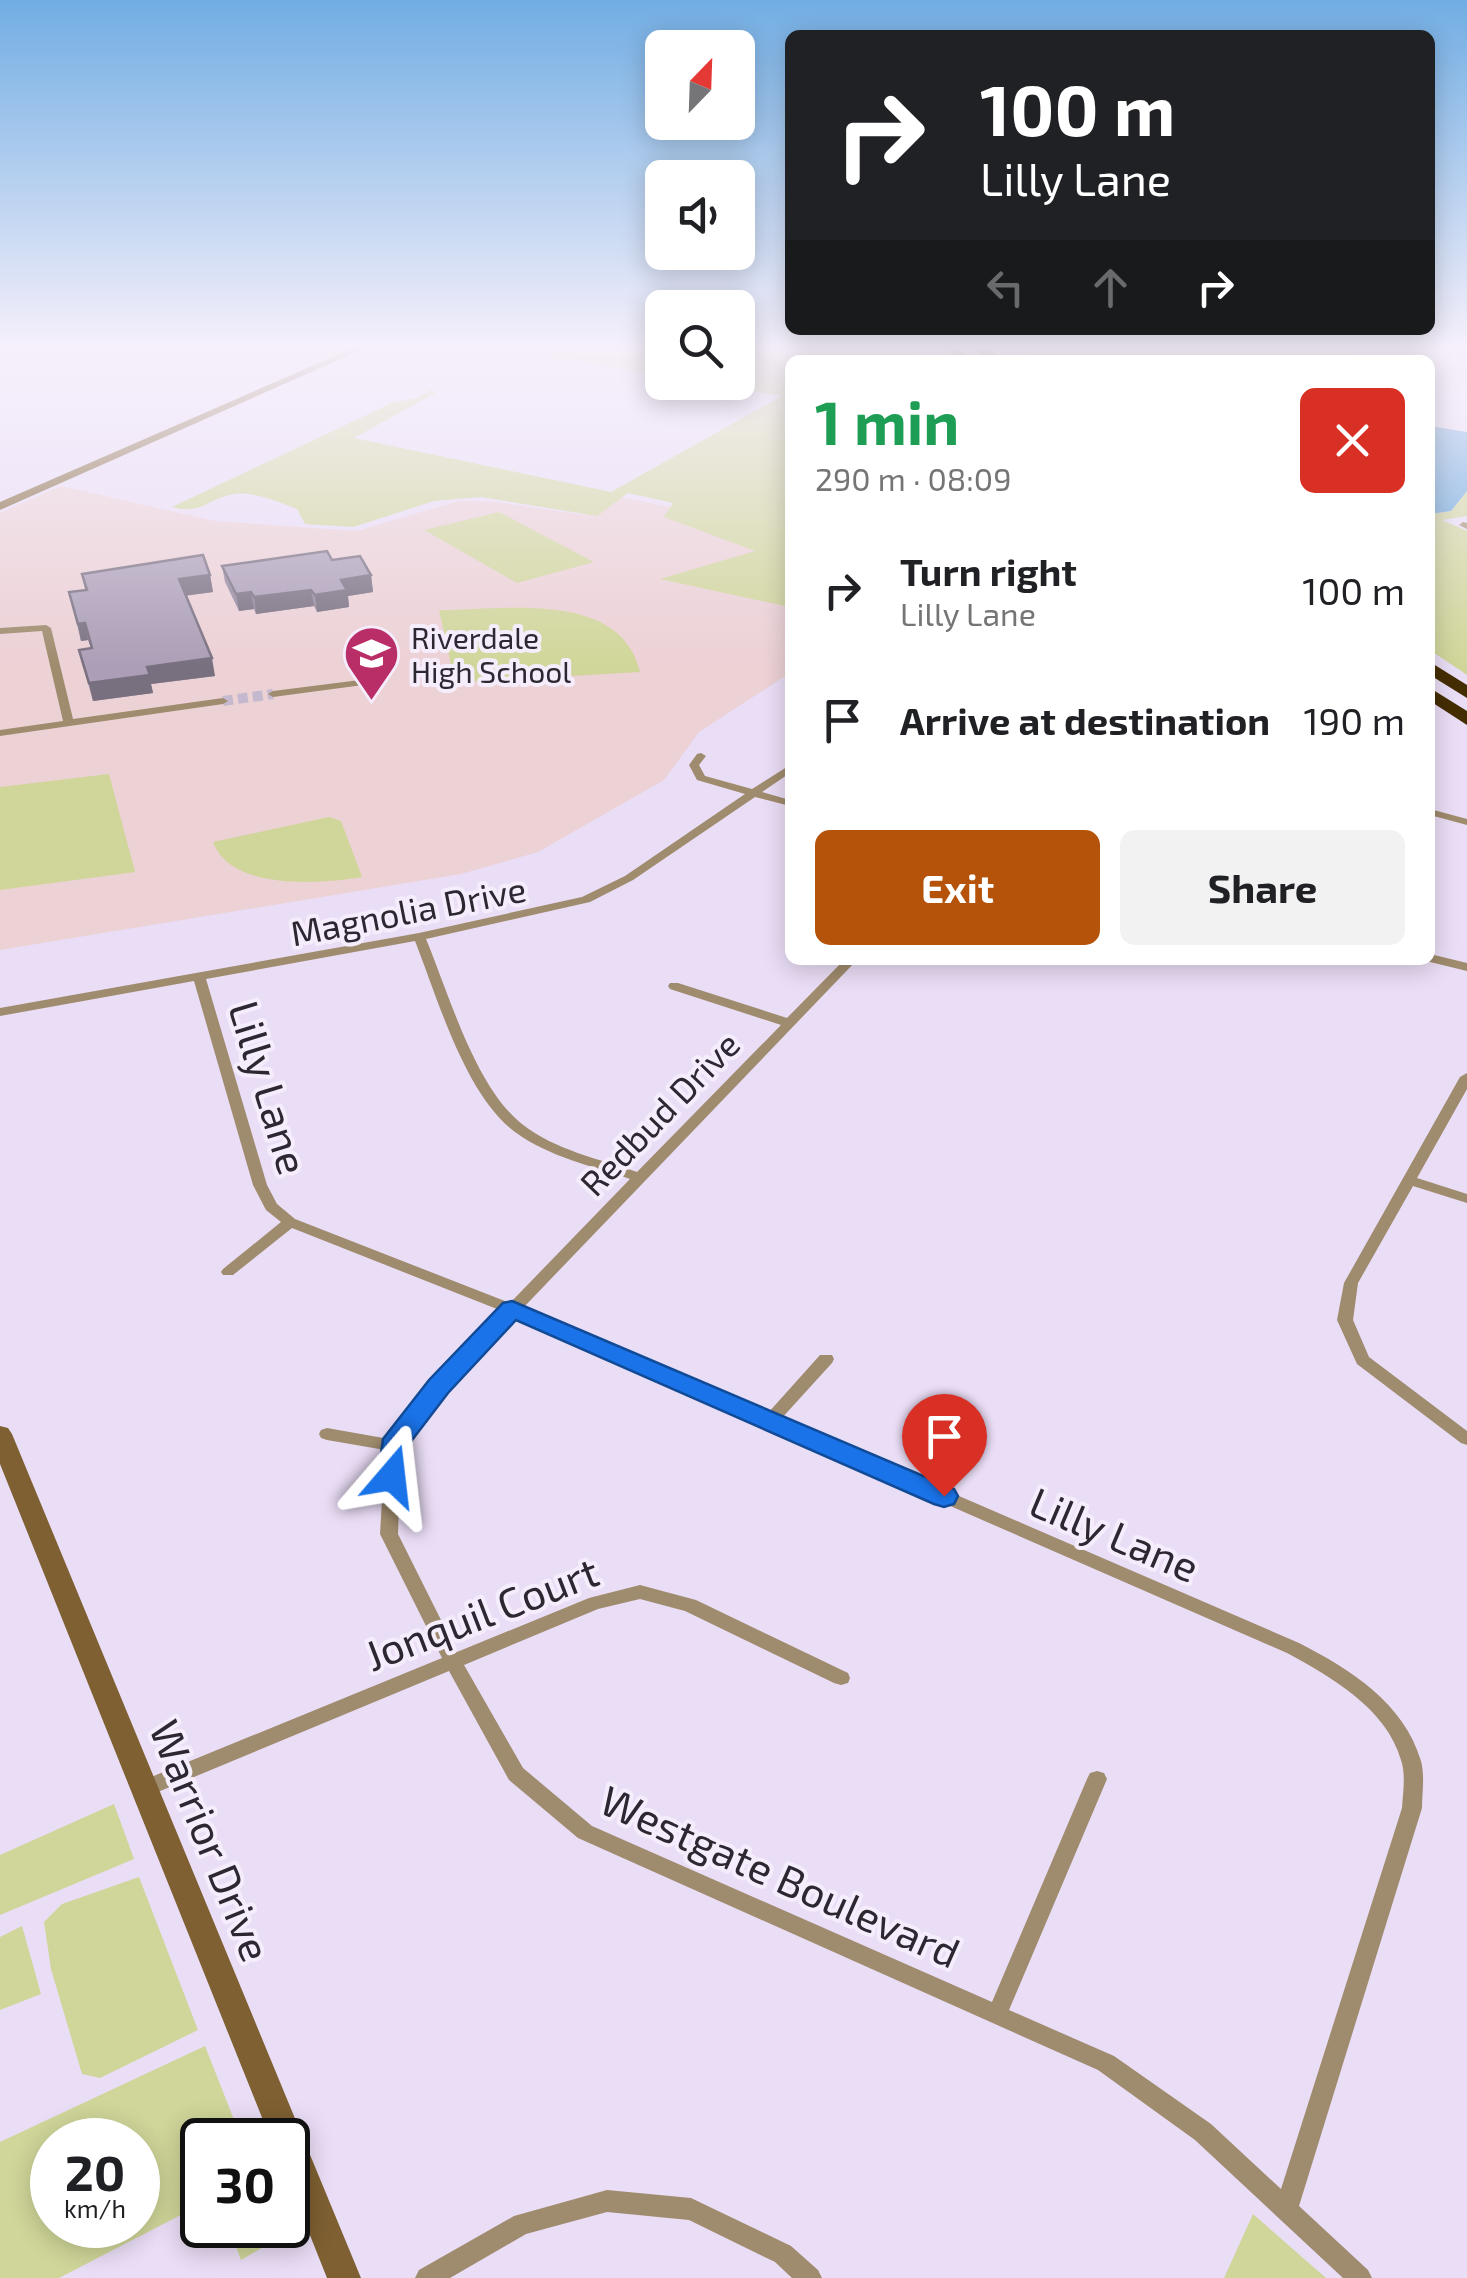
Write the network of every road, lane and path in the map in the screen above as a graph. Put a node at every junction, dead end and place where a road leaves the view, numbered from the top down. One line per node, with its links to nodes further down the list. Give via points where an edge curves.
1 (115, 455): 2 (street)
2 (0, 506)
3 (0, 632): 11 (street, via 46,628)
4 (1435, 670): 6 (highway)
5 (360, 683): 7 (street)
6 (1467, 693)
7 (274, 694)
8 (1435, 697): 10 (highway)
9 (223, 702): 11 (street)
10 (1467, 719)
11 (69, 723): 12 (street)
12 (0, 733)
13 (701, 756): 15 (street, via 694,765 701,778)
14 (785, 772): 15 (street, Magnolia Drive)
15 (755, 794): 16 (street); 19 (street, Magnolia Drive, via 586,900)
16 (785, 801)
17 (1435, 813): 18 (street)
18 (1467, 822)
19 (419, 937): 23 (street, Magnolia Drive); 28 (street, via 486,1093 514,1126 554,1149)
20 (1435, 959): 22 (street)
21 (846, 965): 26 (street, Redbud Drive)
22 (1467, 967)
23 (200, 978): 25 (street, Magnolia Drive); 31 (street, Lilly Lane, via 260,1185 271,1207)
24 (674, 986): 26 (street)
25 (0, 1012)
26 (789, 1022): 28 (street, Redbud Drive)
27 (1467, 1078): 29 (street)
28 (638, 1177): 33 (street, Redbud Drive)
29 (1410, 1180): 30 (street); 38 (street, via 1350,1283 1345,1320 1363,1360)
30 (1467, 1198)
31 (290, 1222): 32 (street); 33 (street, Lilly Lane)
32 (228, 1272)
33 (512, 1309): 35 (street, Lilly Lane); 39 (street, via 438,1386)
34 (826, 1359): 35 (street)
35 (770, 1421): 45 (street, Lilly Lane, via 1293,1648 1344,1674 1386,1714 1412,1762 1412,1808)
36 (0, 1434): 43 (street, Warrior Drive)
37 (327, 1434): 39 (street)
38 (1467, 1439)
39 (393, 1446): 40 (street, Westgate Boulevard, via 388,1534)
40 (452, 1660): 41 (street, Jonquil Court, via 640,1592 690,1604); 43 (street, Jonquil Court); 44 (street, Westgate Boulevard, via 516,1774 585,1832)
41 (841, 1678)
42 (1097, 1779): 44 (street)
43 (146, 1788): 46 (street, Warrior Drive)
44 (997, 2014): 45 (street, Westgate Boulevard, via 1106,2063 1202,2132)
45 (1286, 2210): 49 (street, Westgate Boulevard)
46 (344, 2278)
47 (427, 2278): 48 (street, via 522,2224 607,2201 691,2209 782,2254)
48 (810, 2278)
49 (1360, 2278)

